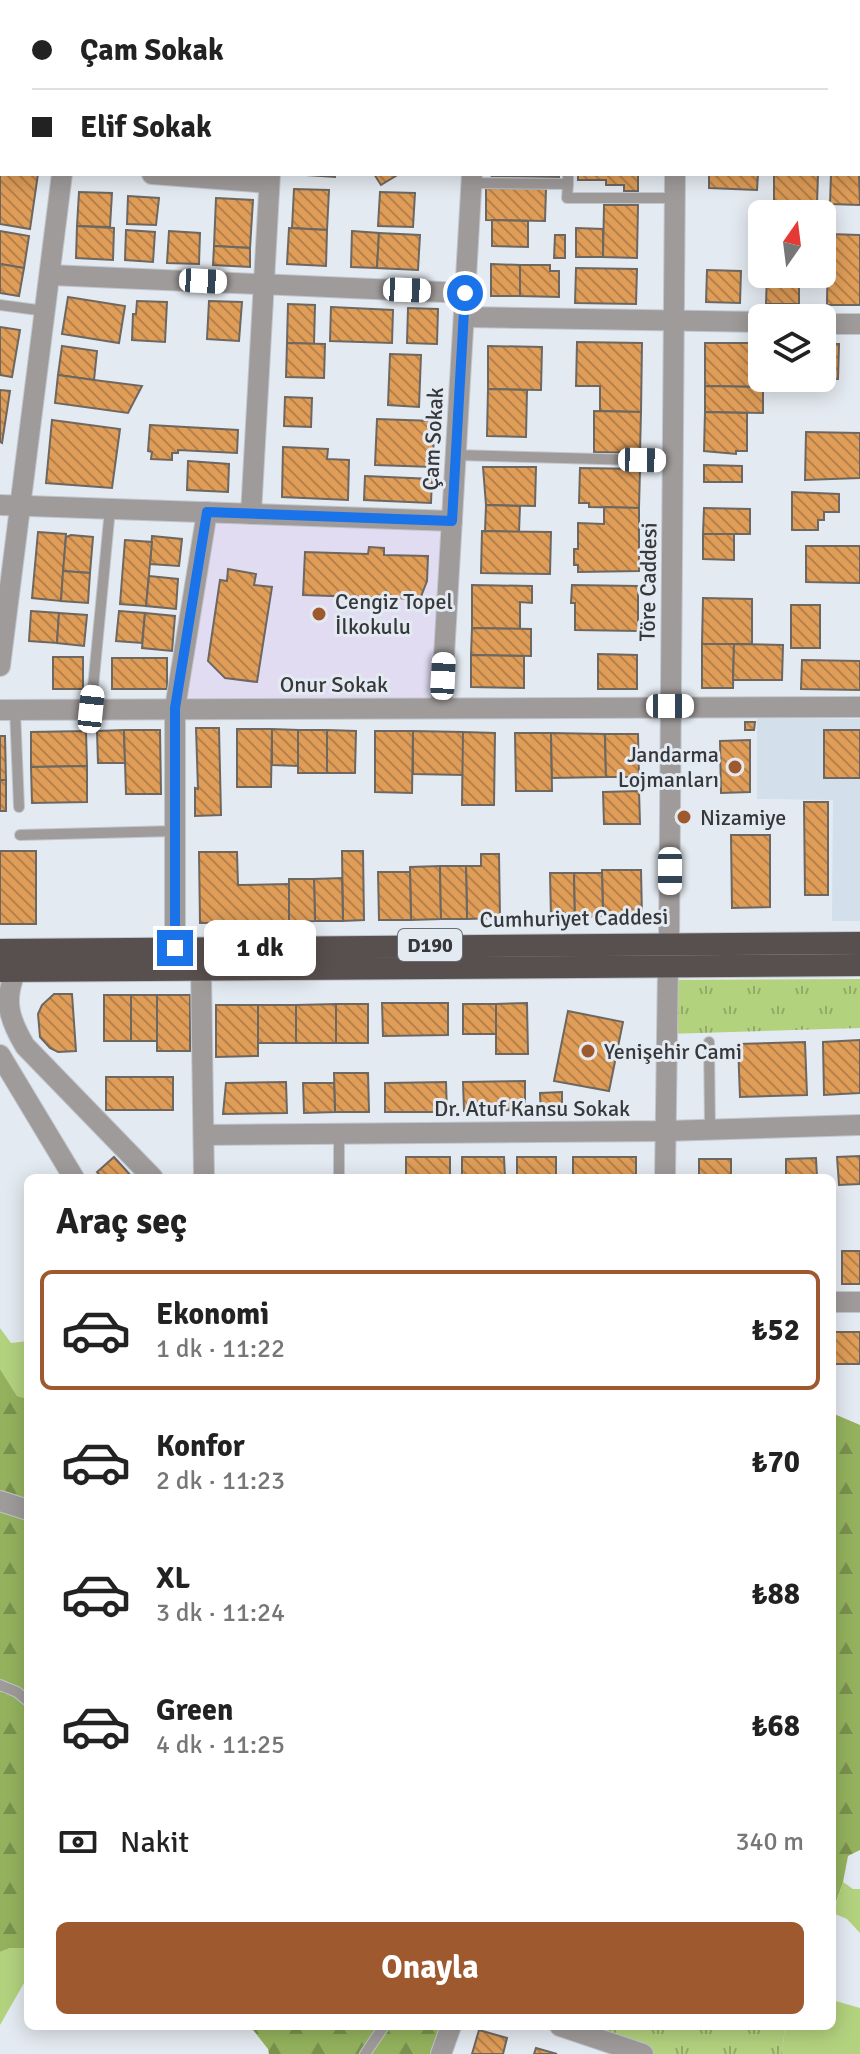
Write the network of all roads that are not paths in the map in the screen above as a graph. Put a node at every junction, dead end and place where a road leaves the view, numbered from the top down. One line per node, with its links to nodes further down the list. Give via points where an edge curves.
1 (62, 176): 8 (street)
2 (211, 176): 4 (street)
3 (675, 176): 7 (street, Töre Caddesi)
4 (270, 178): 9 (street)
5 (471, 178): 6 (lane); 10 (street, Çam Sokak)
6 (568, 179): 7 (lane, via 567,198)
7 (675, 198): 14 (street, Töre Caddesi)
8 (50, 275): 9 (street); 12 (street)
9 (264, 284): 10 (street); 23 (street)
10 (465, 293): 13 (street, Çam Sokak)
11 (0, 305): 12 (lane)
12 (45, 311): 20 (street)
13 (464, 317): 14 (street); 18 (street, Çam Sokak)
14 (674, 321): 15 (street); 19 (street, Töre Caddesi)
15 (748, 322)
16 (836, 324): 17 (street)
17 (860, 324)
18 (456, 455): 19 (lane); 24 (street, Çam Sokak)
19 (673, 461): 26 (street, Töre Caddesi)
20 (10, 506): 21 (street); 25 (street)
21 (110, 509): 22 (street); 30 (lane)
22 (207, 512): 23 (street); 28 (street)
23 (251, 514): 24 (street)
24 (452, 521): 29 (street, Çam Sokak)
25 (0, 666)
26 (670, 706): 27 (street, Onur Sokak); 29 (street, Onur Sokak); 35 (street, Töre Caddesi)
27 (860, 707)
28 (175, 708): 29 (street, Onur Sokak); 30 (street, Onur Sokak); 33 (street)
29 (441, 708)
30 (91, 709): 31 (street, Onur Sokak)
31 (7, 710): 32 (lane)
32 (19, 807)
33 (175, 831): 34 (lane); 37 (street)
34 (20, 835)
35 (669, 943): 36 (highway, Cumhuriyet Caddesi / D190); 37 (highway, Cumhuriyet Caddesi / D190)
36 (860, 943)
37 (175, 948): 38 (highway, Cumhuriyet Caddesi / D190)
38 (8, 960): 41 (highway, D190); 42 (street)
39 (860, 965): 40 (highway, D190)
40 (668, 966): 41 (highway, D190); 47 (street)
41 (201, 969): 49 (street)
42 (6, 1020): 51 (street, via 35,1058)
43 (709, 1042): 46 (lane)
44 (0, 1055): 50 (street)
45 (860, 1125): 46 (street, Dr. Atuf Kansu Sokak)
46 (710, 1129): 47 (street, Dr. Atuf Kansu Sokak)
47 (666, 1131): 48 (street, Dr. Atuf Kansu Sokak); 54 (street)
48 (339, 1133): 49 (street, Dr. Atuf Kansu Sokak); 53 (lane)
49 (204, 1135): 52 (street)
50 (72, 1174)
51 (149, 1174)
52 (204, 1174)
53 (339, 1174)
54 (665, 1174)
55 (836, 1302): 56 (street)
56 (860, 1302)
57 (0, 1501): 58 (street)
58 (24, 1509)
59 (0, 1685): 60 (lane)
60 (24, 1698)
61 (381, 2030): 65 (lane)
62 (450, 2030): 66 (street)
63 (569, 2030): 64 (street)
64 (610, 2049): 67 (street)
65 (365, 2054)
66 (441, 2054)
67 (643, 2054)

